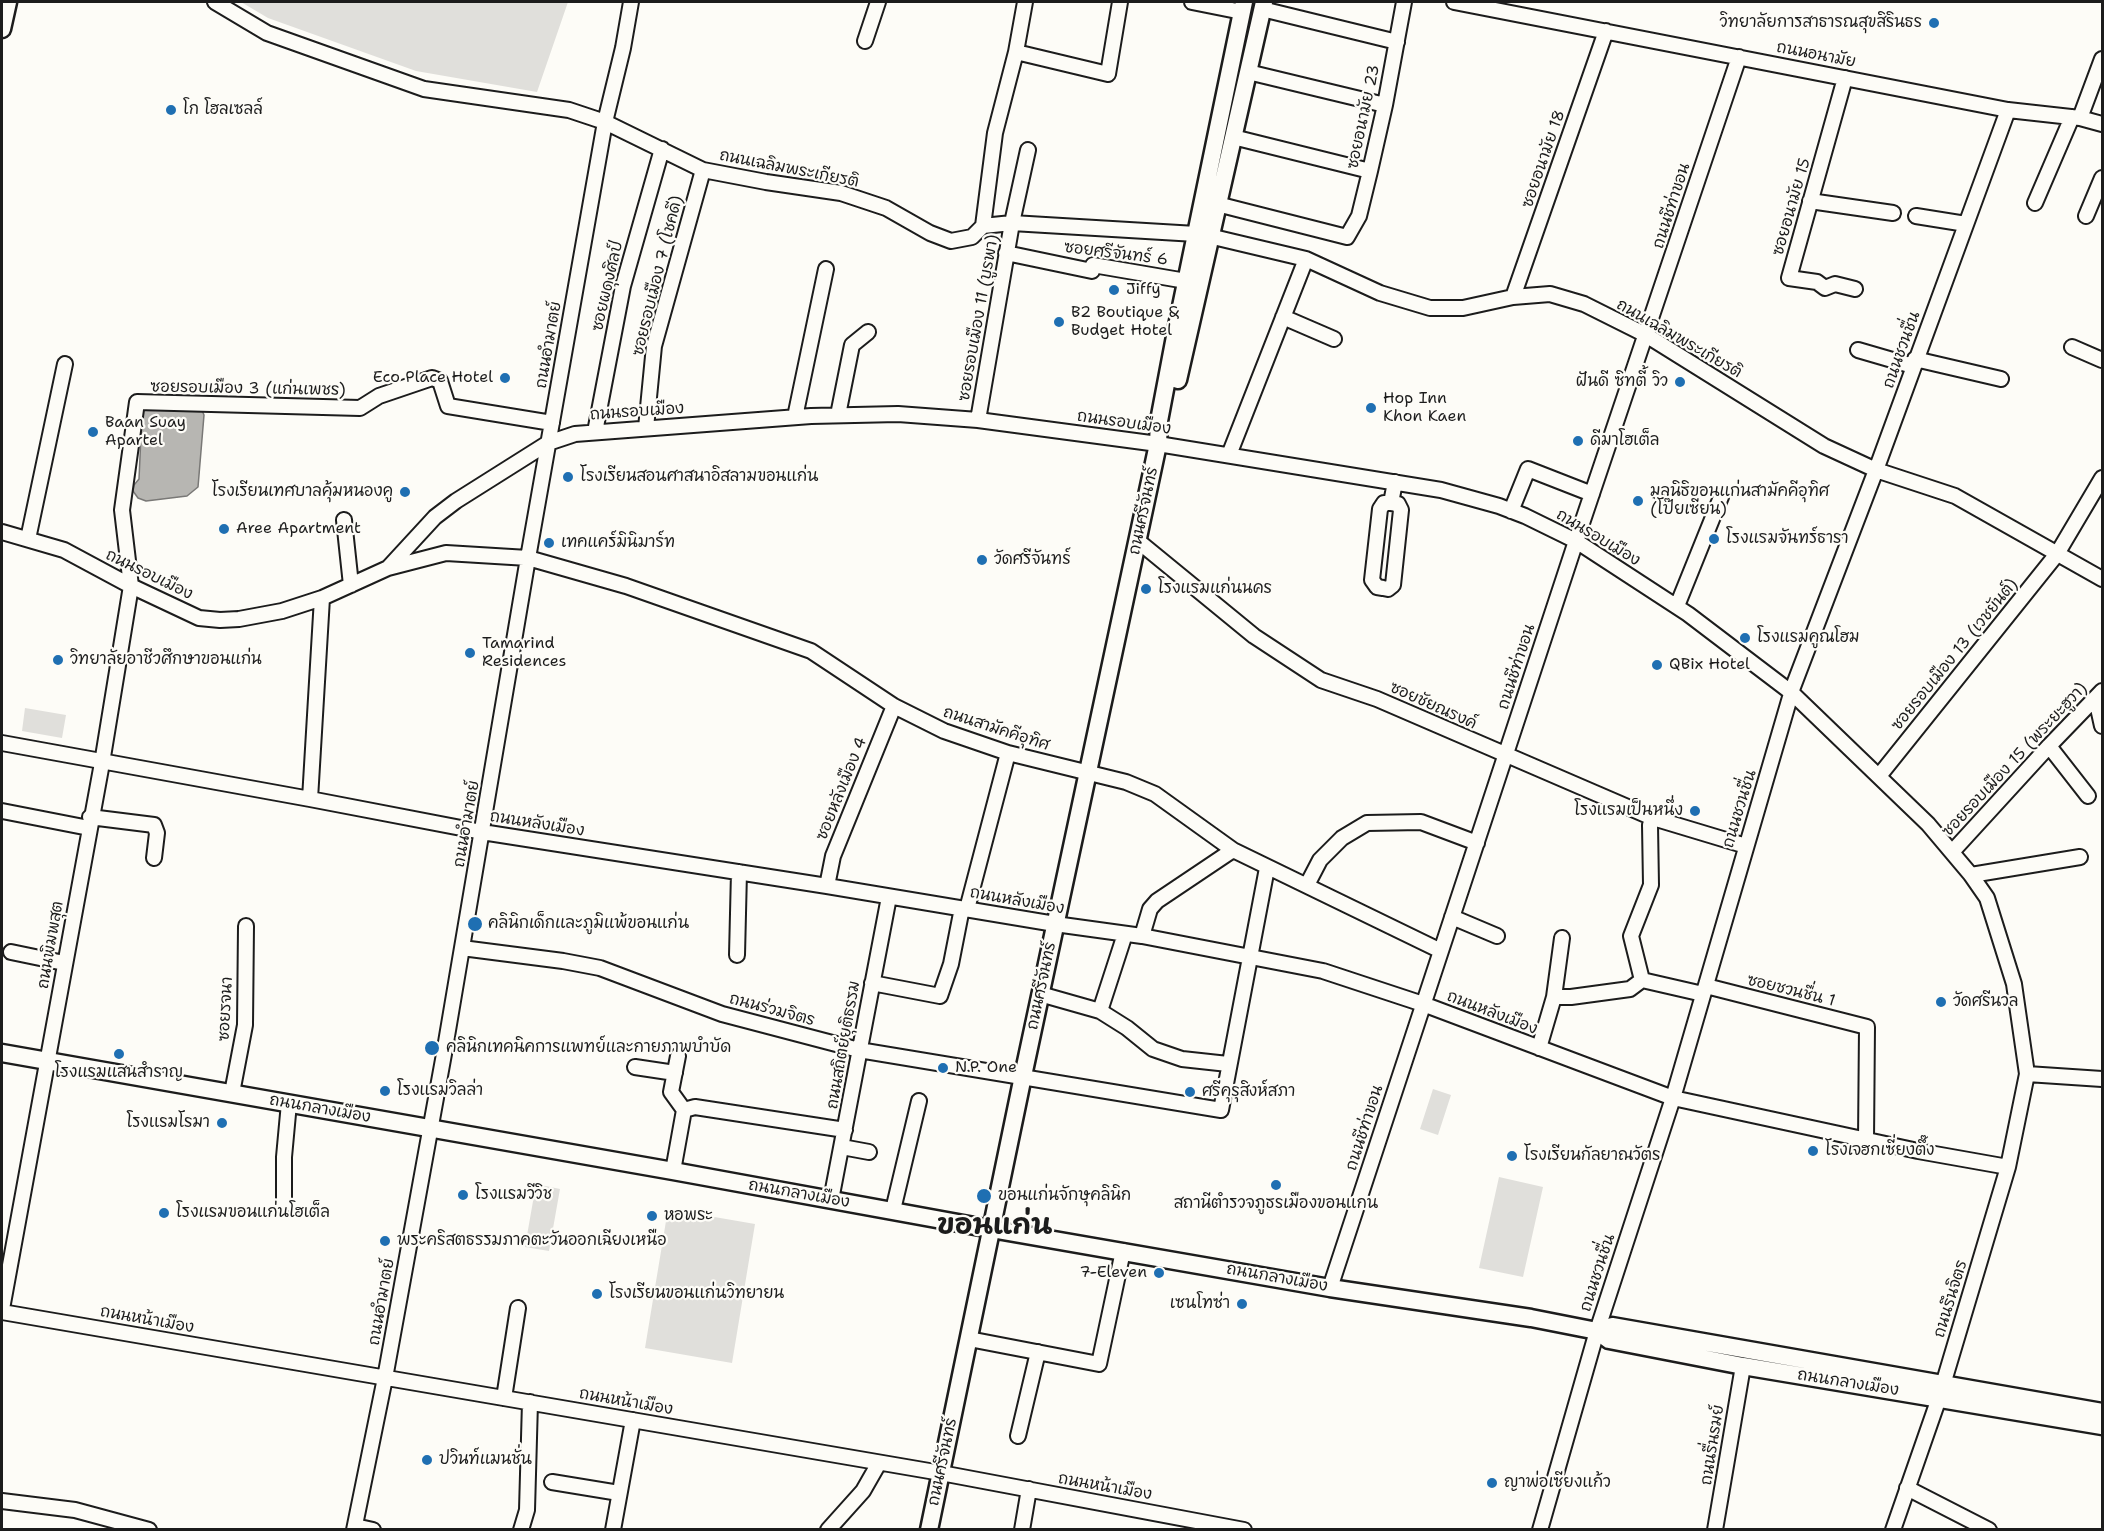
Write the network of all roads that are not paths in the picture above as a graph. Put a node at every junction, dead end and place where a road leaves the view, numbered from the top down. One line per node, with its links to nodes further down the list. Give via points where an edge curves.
1 (9, 2): 12 (main road)
2 (214, 2): 24 (street, ถนนเฉลิมพระเกียรติ, via 267,33 424,89 569,110)
3 (631, 2): 24 (street, ถนนอำมาตย์)
4 (878, 2): 14 (street)
5 (1025, 2): 16 (street)
6 (1120, 2): 16 (street, via 1108,74)
7 (1192, 2): 11 (street)
8 (1404, 2): 15 (street, ซอยอนามัย 23)
9 (1454, 2): 13 (street, ถนนอนามัย)
10 (1263, 5): 15 (street); 19 (main road, ถนนศรีจันทร์)
11 (1243, 7): 29 (main road, ถนนศรีจันทร์)
12 (2, 29)
13 (1606, 31): 17 (street, ถนนอนามัย); 48 (street, ซอยอนามัย 18)
14 (865, 41)
15 (1397, 42): 21 (street, ซอยอนามัย 23)
16 (1016, 52): 41 (street, via 995,133)
17 (1739, 57): 20 (street, ถนนอนามัย); 51 (street, ถนนชีท่าขอน)
18 (2103, 59): 23 (street)
19 (1248, 72): 21 (street); 26 (main road, ถนนศรีจันทร์)
20 (1845, 78): 22 (street, ถนนอนามัย); 33 (street, ซอยอนามัย 15)
21 (1385, 105): 31 (street, ซอยอนามัย 23)
22 (2008, 110): 23 (street, ถนนอนามัย); 40 (street, ถนนชวนชื่น)
23 (2076, 117): 25 (street, ถนนอนามัย); 34 (street)
24 (605, 122): 27 (street, ถนนเฉลิมพระเกียรติ); 62 (street, ถนนอำมาตย์)
25 (2103, 124)
26 (1233, 137): 29 (main road, ถนนศรีจันทร์); 31 (street)
27 (662, 149): 30 (street, ถนนเฉลิมพระเกียรติ); 64 (street, ซอยผดุงศิลป์, via 623,286)
28 (1028, 150): 39 (street, ซอยรอบเมือง 11 (บูรพา))
29 (1221, 153): 35 (main road, ถนนศรีจันทร์); 42 (main road, ถนนศรีจันทร์)
30 (703, 170): 41 (street, ถนนเฉลิมพระเกียรติ, via 841,193 886,208 951,241 972,237); 63 (street, ซอยรอบเมือง 7 (โชคดี), via 654,346)
31 (1370, 171): 35 (street, ซอยอนามัย 23, via 1359,216 1347,237)
32 (2103, 178): 38 (street)
33 (1810, 201): 36 (street); 47 (street, ซอยอนามัย 15, via 1789,278 1817,282 1825,288 1835,284)
34 (2035, 203)
35 (1217, 204): 42 (main road, ถนนศรีจันทร์)
36 (1893, 213)
37 (1916, 216): 40 (street)
38 (2086, 216)
39 (1012, 223): 41 (street, ถนนเฉลิมพระเกียรติ); 42 (street, ถนนเฉลิมพระเกียรติ); 43 (street, ซอยรอบเมือง 11 (บูรพา))
40 (1966, 224): 56 (street, ถนนชวนชื่น)
41 (983, 226)
42 (1203, 235): 44 (street, ถนนเฉลิมพระเกียรติ); 46 (main road, ถนนศรีจันทร์); 66 (main road, ถนนศรีจันทร์, via 1170,419)
43 (1006, 253): 46 (street, ซอยศรีจันทร์ 6, via 1092,271 1093,265); 61 (street, ซอยรอบเมือง 11 (บูรพา))
44 (1306, 259): 48 (street, ถนนเฉลิมพระเกียรติ, via 1380,293 1430,309 1463,308); 49 (street)
45 (826, 268): 60 (street)
46 (1186, 281): 66 (main road, ถนนศรีจันทร์)
47 (1855, 289)
48 (1513, 297): 51 (street, ถนนเฉลิมพระเกียรติ, via 1550,294 1584,304)
49 (1283, 317): 52 (street); 67 (street)
50 (868, 332): 59 (street, via 852,345)
51 (1646, 335): 68 (street, ถนนเฉลิมพระเกียรติ, via 1824,446); 71 (street, ถนนชีท่าขอน)
52 (1334, 339)
53 (2072, 347): 55 (street)
54 (1858, 350): 56 (street)
55 (2103, 360)
56 (1914, 363): 58 (street); 68 (street, ถนนชวนชื่น)
57 (65, 364): 79 (street)
58 (2001, 379)
59 (838, 415): 60 (street, ถนนรอบเมือง); 61 (street, ถนนรอบเมือง, via 898,414)
60 (795, 417): 63 (street, ถนนรอบเมือง)
61 (978, 420): 66 (street, ถนนรอบเมือง)
62 (552, 423): 65 (street, ถนนอำมาตย์); 87 (street, ซอยรอบเมือง 3 (แก่นเพชร), via 448,406 440,381 432,378 380,396 360,408 137,402 122,510)
63 (646, 428): 64 (street, ถนนรอบเมือง)
64 (595, 432): 65 (street, ถนนรอบเมือง)
65 (549, 443): 83 (street, ถนนอำมาตย์); 84 (street, ถนนรอบเมือง, via 435,517)
66 (1158, 444): 67 (street, ถนนรอบเมือง); 80 (main road, ถนนศรีจันทร์)
67 (1229, 455): 70 (street, ถนนรอบเมือง)
68 (1876, 470): 82 (street, ถนนเฉลิมพระเกียรติ, via 1955,496); 90 (street, ถนนชวนชื่น)
69 (2103, 478): 73 (street, ซอยรอบเมือง 13 (เวชยันต์))
70 (1395, 482): 74 (street); 76 (street, ถนนรอบเมือง, via 1441,490)
71 (1592, 494): 76 (street, via 1528,469); 81 (street, ถนนชีท่าขอน)
72 (1721, 497): 89 (street)
73 (2090, 497): 75 (street); 82 (street, ซอยรอบเมือง 13 (เวชยันต์))
74 (1391, 503): 74 (street, via 1398,504 1401,510 1393,585 1383,588 1372,580 1380,509 1384,503)
75 (2103, 506)
76 (1511, 511): 81 (street, ถนนรอบเมือง)
77 (344, 520): 86 (street)
78 (2, 532): 79 (street, ถนนรอบเมือง)
79 (28, 539): 87 (street, ถนนรอบเมือง, via 64,550)
80 (1137, 541): 97 (street, ซอยชัยณรงค์, via 1254,636 1321,680 1377,699); 99 (main road, ถนนศรีจันทร์)
81 (1576, 541): 89 (street, ถนนรอบเมือง); 97 (street, ถนนชีท่าขอน)
82 (2057, 554): 85 (street, ถนนเฉลิมพระเกียรติ); 100 (street, ซอยรอบเมือง 13 (เวชยันต์))
83 (528, 558): 84 (street, ถนนสามัคคีอุทิศ, via 446,554); 92 (street, ถนนสามัคคีอุทิศ, via 626,586 811,651); 106 (street, ถนนอำมาตย์)
84 (388, 568): 86 (street, ถนนรอบเมือง)
85 (2103, 579)
86 (351, 585): 88 (street, ถนนรอบเมือง)
87 (131, 586): 88 (street, ถนนรอบเมือง, via 199,618 220,620 282,611); 98 (street, ถนนพิมพสุต)
88 (322, 598): 102 (street)
89 (1677, 606): 90 (street, ถนนรอบเมือง)
90 (1792, 693): 100 (street, ถนนรอบเมือง); 108 (street, ถนนชวนชื่น)
91 (2099, 695): 93 (street); 95 (street, ซอยรอบเมือง 15 (พระยะฮูวา))
92 (894, 706): 96 (street, ถนนสามัคคีอุทิศ, via 944,731); 117 (street, ซอยหลังเมือง 4, via 833,855)
93 (2103, 726)
94 (2, 743): 98 (street, ถนนหลังเมือง)
95 (2049, 746): 101 (street); 110 (street, ซอยรอบเมือง 15 (พระยะฮูวา))
96 (1008, 753): 99 (street, ถนนสามัคคีอุทิศ); 119 (street)
97 (1505, 756): 104 (street, ซอยชัยณรงค์); 107 (street, ถนนชีท่าขอน)
98 (102, 763): 102 (street, ถนนหลังเมือง); 105 (street, ถนนพิมพสุต)
99 (1088, 774): 109 (street, ถนนสามัคคีอุทิศ, via 1126,782 1155,794); 121 (main road, ถนนศรีจันทร์)
100 (1878, 776): 110 (street, ถนนรอบเมือง)
101 (2088, 796)
102 (310, 799): 106 (street, ถนนหลังเมือง)
103 (2, 811): 105 (street)
104 (1653, 818): 108 (street, ซอยชัยณรงค์); 133 (street, via 1651,885 1631,936)
105 (90, 823): 112 (street, via 154,825); 132 (street, ถนนพิมพสุต)
106 (482, 832): 114 (street, ถนนหลังเมือง); 127 (street, ถนนอำมาตย์)
107 (1477, 843): 116 (street, via 1421,822 1367,823 1341,838 1320,860); 120 (street, ถนนชีท่าขอน)
108 (1746, 846): 135 (street, ถนนชวนชื่น)
109 (1233, 850): 113 (street, ถนนสามัคคีอุทิศ); 124 (street, via 1157,901 1150,909)
110 (1952, 852): 115 (street, ถนนรอบเมือง)
111 (2080, 857): 115 (street)
112 (154, 858)
113 (1267, 868): 116 (street, ถนนสามัคคีอุทิศ); 131 (street)
114 (739, 872): 117 (street, ถนนหลังเมือง); 130 (street)
115 (1971, 875): 148 (street, ถนนรอบเมือง, via 1987,898 2014,984)
116 (1307, 885): 128 (street, ถนนสามัคคีอุทิศ)
117 (827, 886): 118 (street, ถนนหลังเมือง)
118 (889, 897): 119 (street, ถนนหลังเมือง); 134 (street, ถนนสถิตย์ยุติธรรม)
119 (964, 908): 121 (street, ถนนหลังเมือง); 134 (street, via 940,996)
120 (1452, 917): 125 (street); 128 (street, ถนนชีท่าขอน)
121 (1055, 924): 123 (street, ถนนหลังเมือง); 136 (main road, ถนนศรีจันทร์)
122 (246, 926): 151 (street, ซอยรจนา, via 245,1025)
123 (1125, 934): 124 (street, ถนนหลังเมือง); 139 (street)
124 (1142, 936): 131 (street, ถนนหลังเมือง)
125 (1497, 936)
126 (1562, 938): 137 (street)
127 (462, 948): 141 (street, ถนนร่วมจิตร, via 600,968 722,1014); 156 (street, ถนนอำมาตย์)
128 (1441, 951): 138 (street, ถนนชีท่าขอน)
129 (11, 952): 132 (street)
130 (737, 955)
131 (1250, 957): 138 (street, ถนนหลังเมือง, via 1323,971); 145 (street)
132 (64, 963): 144 (street, ถนนพิมพสุต)
133 (1642, 980): 135 (street, ซอยชวนชื่น 1); 137 (street, via 1630,989)
134 (872, 983): 141 (street, ถนนสถิตย์ยุติธรรม)
135 (1705, 990): 152 (street, ถนนชวนชื่น); 158 (street, ซอยชวนชื่น 1, via 1867,1027)
136 (1040, 994): 139 (street); 149 (main road, ถนนศรีจันทร์)
137 (1554, 997): 140 (street)
138 (1423, 1004): 140 (street, ถนนหลังเมือง); 169 (street, ถนนชีท่าขอน)
139 (1100, 1011): 145 (street, via 1154,1049 1182,1059)
140 (1539, 1048): 152 (street, ถนนหลังเมือง)
141 (859, 1050): 149 (street, ถนนร่วมจิตร); 157 (street, ถนนสถิตย์ยุติธรรม)
142 (2, 1053): 144 (main road, ถนนกลางเมือง)
143 (678, 1056): 147 (street)
144 (46, 1061): 151 (main road, ถนนกลางเมือง); 167 (street, ถนนพิมพสุต)
145 (1228, 1064): 149 (street, ถนนร่วมจิตร, via 1221,1110)
146 (634, 1067): 147 (street)
147 (675, 1073): 155 (street, via 671,1092)
148 (2027, 1074): 150 (street); 161 (street, ถนนรึนจิตร)
149 (1023, 1076): 166 (main road, ถนนศรีจันทร์)
150 (2103, 1079)
151 (232, 1093): 154 (main road, ถนนกลางเมือง)
152 (1673, 1098): 158 (street, ถนนหลังเมือง); 172 (street, ถนนชวนชื่น)
153 (919, 1101): 165 (street)
154 (289, 1103): 156 (main road, ถนนกลางเมือง); 164 (street)
155 (684, 1110): 157 (street, via 695,1107); 162 (street)
156 (429, 1129): 162 (main road, ถนนกลางเมือง); 176 (street, ถนนอำมาตย์)
157 (845, 1130): 159 (street, ถนนสถิตย์ยุติธรรม)
158 (1866, 1140): 161 (street, ถนนหลังเมือง)
159 (842, 1148): 160 (street); 163 (street, ถนนสถิตย์ยุติธรรม)
160 (869, 1152)
161 (2008, 1167): 177 (street, ถนนรึนจิตร)
162 (673, 1171): 163 (main road, ถนนกลางเมือง)
163 (831, 1200): 165 (main road, ถนนกลางเมือง)
164 (284, 1205)
165 (893, 1210): 166 (main road, ถนนกลางเมือง)
166 (991, 1229): 168 (main road, ถนนกลางเมือง); 173 (main road, ถนนศรีจันทร์)
167 (8, 1236): 171 (street, ถนนพิมพสุต)
168 (1123, 1251): 169 (main road, ถนนกลางเมือง); 174 (street, via 1100,1364)
169 (1330, 1288): 172 (main road, ถนนกลางเมือง)
170 (518, 1308): 178 (street)
171 (2, 1311): 176 (street, ถนนหน้าเมือง)
172 (1597, 1331): 175 (main road, ถนนกลางเมือง, via 1612,1326); 201 (street, ถนนชวนชื่น)
173 (969, 1339): 174 (street); 185 (main road, ถนนศรีจันทร์)
174 (1038, 1352): 183 (street)
175 (1744, 1358): 177 (main road, ถนนกลางเมือง); 202 (street, ถนนรื่นรมย์)
176 (385, 1378): 178 (street, ถนนหน้าเมือง); 192 (street, ถนนอำมาตย์)
177 (1940, 1391): 180 (main road, ถนนกลางเมือง); 182 (main road, ถนนกลางเมือง); 187 (street, ถนนรึนจิตร)
178 (504, 1398): 179 (street, ถนนหน้าเมือง)
179 (530, 1402): 181 (street, ถนนหน้าเมือง); 195 (street, via 527,1510)
180 (2103, 1412)
181 (633, 1420): 184 (street, ถนนหน้าเมือง); 189 (street)
182 (2103, 1426)
183 (1018, 1436)
184 (879, 1463): 185 (street, ถนนหน้าเมือง); 197 (street, via 863,1491)
185 (941, 1473): 188 (street, ถนนหน้าเมือง); 198 (main road, ถนนศรีจันทร์)
186 (552, 1482): 189 (street)
187 (1907, 1488): 203 (street, ถนนรึนจิตร); 204 (street)
188 (1029, 1490): 199 (street); 200 (street, ถนนหน้าเมือง)
189 (620, 1493): 196 (street)
190 (2, 1501): 191 (street, via 75,1510)
191 (113, 1525): 193 (street)
192 (355, 1528): 194 (street)
193 (149, 1530)
194 (373, 1530)
195 (521, 1530)
196 (613, 1530)
197 (828, 1530)
198 (929, 1530)
199 (1022, 1530)
200 (1244, 1530)
201 (1540, 1530)
202 (1715, 1530)
203 (1893, 1530)
204 (1989, 1530)

